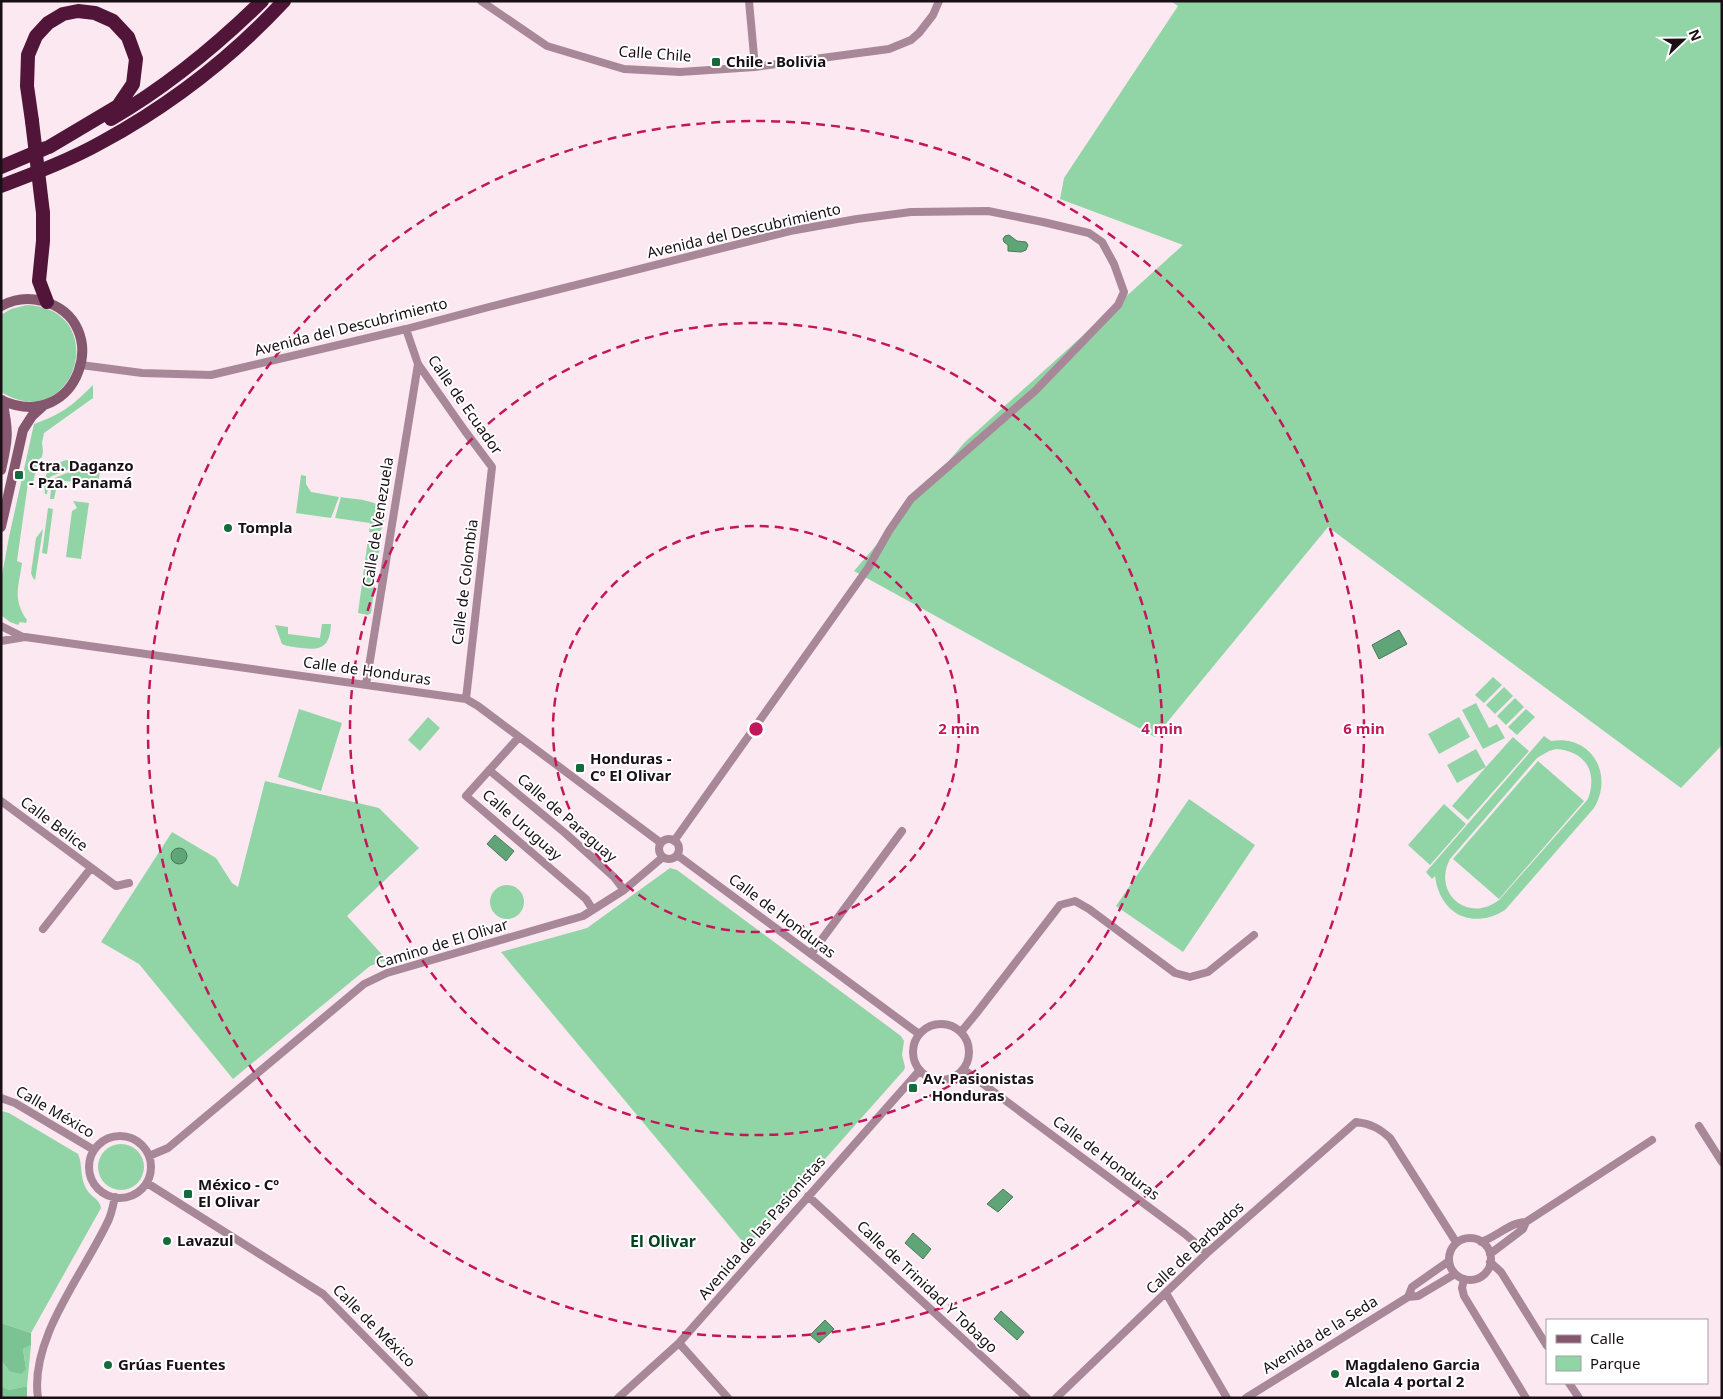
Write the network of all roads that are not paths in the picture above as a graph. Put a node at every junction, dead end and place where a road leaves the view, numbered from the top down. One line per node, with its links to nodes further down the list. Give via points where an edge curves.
1 (262, 1): 7 (highway, via 225,37 145,99 90,132)
2 (284, 1): 9 (highway, via 237,48 153,112 54,166)
3 (481, 1): 6 (street, Calle Chile, via 547,46 621,68 680,72)
4 (749, 1): 6 (street)
5 (939, 1): 6 (street, Calle Chile, via 919,33 889,49)
6 (755, 67)
7 (49, 147): 8 (highway); 10 (highway, bridge, via 118,106 133,84 136,59 128,37 113,21 95,13 78,11 63,14 48,23 36,36 28,55 27,86 43,213 39,282)
8 (1, 167)
9 (1, 186)
10 (47, 302): 11 (main road, via 27,299); 14 (main road, via 70,318 79,333)
11 (1, 306)
12 (406, 330): 13 (street, Calle de Ecuador); 14 (street, Avenida del Descubrimiento, via 211,375 142,373); 29 (street, Avenida del Descubrimiento, via 790,231 911,212 988,210 1062,226 1089,233 1102,242 1114,264 1124,292 1118,305 1035,391 911,499 868,568)
13 (418, 364): 17 (street, Calle de Ecuador); 23 (street, Calle de Venezuela)
14 (82, 365): 16 (main road, via 68,391)
15 (2, 400): 16 (main road, via 15,406); 18 (main road, via 8,427)
16 (43, 406): 19 (main road, via 23,430)
17 (492, 467): 24 (street, Calle de Colombia)
18 (1, 470)
19 (1, 527)
20 (1, 626): 21 (street, Calle de Honduras)
21 (24, 637): 22 (street, Calle de Honduras); 23 (street, Calle de Honduras)
22 (1, 641)
23 (366, 685): 24 (street, Calle de Honduras)
24 (466, 699): 25 (street, Calle de Honduras)
25 (519, 737): 26 (street, Calle Uruguay); 30 (street, Calle de Honduras)
26 (489, 770): 35 (street, Calle de Paraguay, via 614,877); 36 (street, Calle Uruguay, via 466,796 586,899)
27 (1, 801): 33 (street, Calle Belice)
28 (902, 831): 39 (street)
29 (674, 841): 30 (street); 31 (street, via 678,845)
30 (661, 843): 32 (street)
31 (677, 855): 32 (street, via 668,859); 39 (street, Calle de Honduras)
32 (663, 857): 35 (street, Camino de El Olivar)
33 (91, 868): 34 (street, Calle Belice, via 116,886); 37 (street, Calle Belice)
34 (129, 883)
35 (624, 890): 36 (street, Camino de El Olivar)
36 (593, 910): 48 (street, Camino de El Olivar, via 574,919 388,973 364,984 168,1148)
37 (43, 929)
38 (1254, 935): 40 (street, via 1208,972 1190,977 1176,973 1075,901 1060,905)
39 (811, 954): 41 (street, Calle de Honduras)
40 (961, 1032): 41 (street, via 953,1026 935,1024); 43 (street, via 968,1046)
41 (919, 1034): 42 (street, via 913,1052)
42 (920, 1070): 43 (street, via 933,1079 941,1080); 51 (street, Avenida de las Pasionistas)
43 (963, 1070): 56 (street, Calle de Honduras)
44 (1, 1098): 47 (street, Calle México)
45 (1699, 1126): 49 (street)
46 (1652, 1140): 53 (street)
47 (94, 1150): 48 (street, via 109,1138 127,1136 144,1147); 52 (street, via 90,1160 92,1180 106,1194)
48 (149, 1156): 50 (street, via 151,1167)
49 (1722, 1162)
50 (147, 1183): 52 (street, via 134,1195); 67 (street, Calle de México, via 323,1294)
51 (808, 1196): 63 (street, Avenida de las Pasionistas); 70 (street, Calle de Trinidad Y Tobago)
52 (115, 1197): 66 (street, via 109,1218 48,1333 40,1355)
53 (1526, 1222): 55 (street, via 1518,1222); 57 (street, via 1524,1230)
54 (1456, 1242): 55 (street, via 1470,1238); 56 (street, Calle de Barbados, via 1390,1138 1379,1128 1356,1122); 58 (street, via 1450,1250)
55 (1482, 1242): 57 (street)
56 (1207, 1253): 61 (street, Calle de Barbados)
57 (1490, 1258): 60 (street, via 1489,1267 1483,1275 1474,1280); 64 (street)
58 (1449, 1260): 59 (street); 62 (street, Avenida de la Seda, via 1412,1287)
59 (1455, 1274): 60 (street); 62 (street, Avenida de la Seda, via 1418,1296)
60 (1464, 1279): 74 (street, via 1464,1296)
61 (1166, 1293): 71 (street, Calle de Barbados); 72 (street)
62 (1408, 1296): 73 (street, Avenida de la Seda)
63 (679, 1343): 68 (street, Avenida de las Pasionistas); 69 (street)
64 (1546, 1344)
65 (1570, 1384): 75 (street)
66 (38, 1398)
67 (425, 1398)
68 (618, 1398)
69 (728, 1398)
70 (1026, 1398)
71 (1056, 1398)
72 (1227, 1398)
73 (1246, 1398)
74 (1526, 1398)
75 (1579, 1398)

